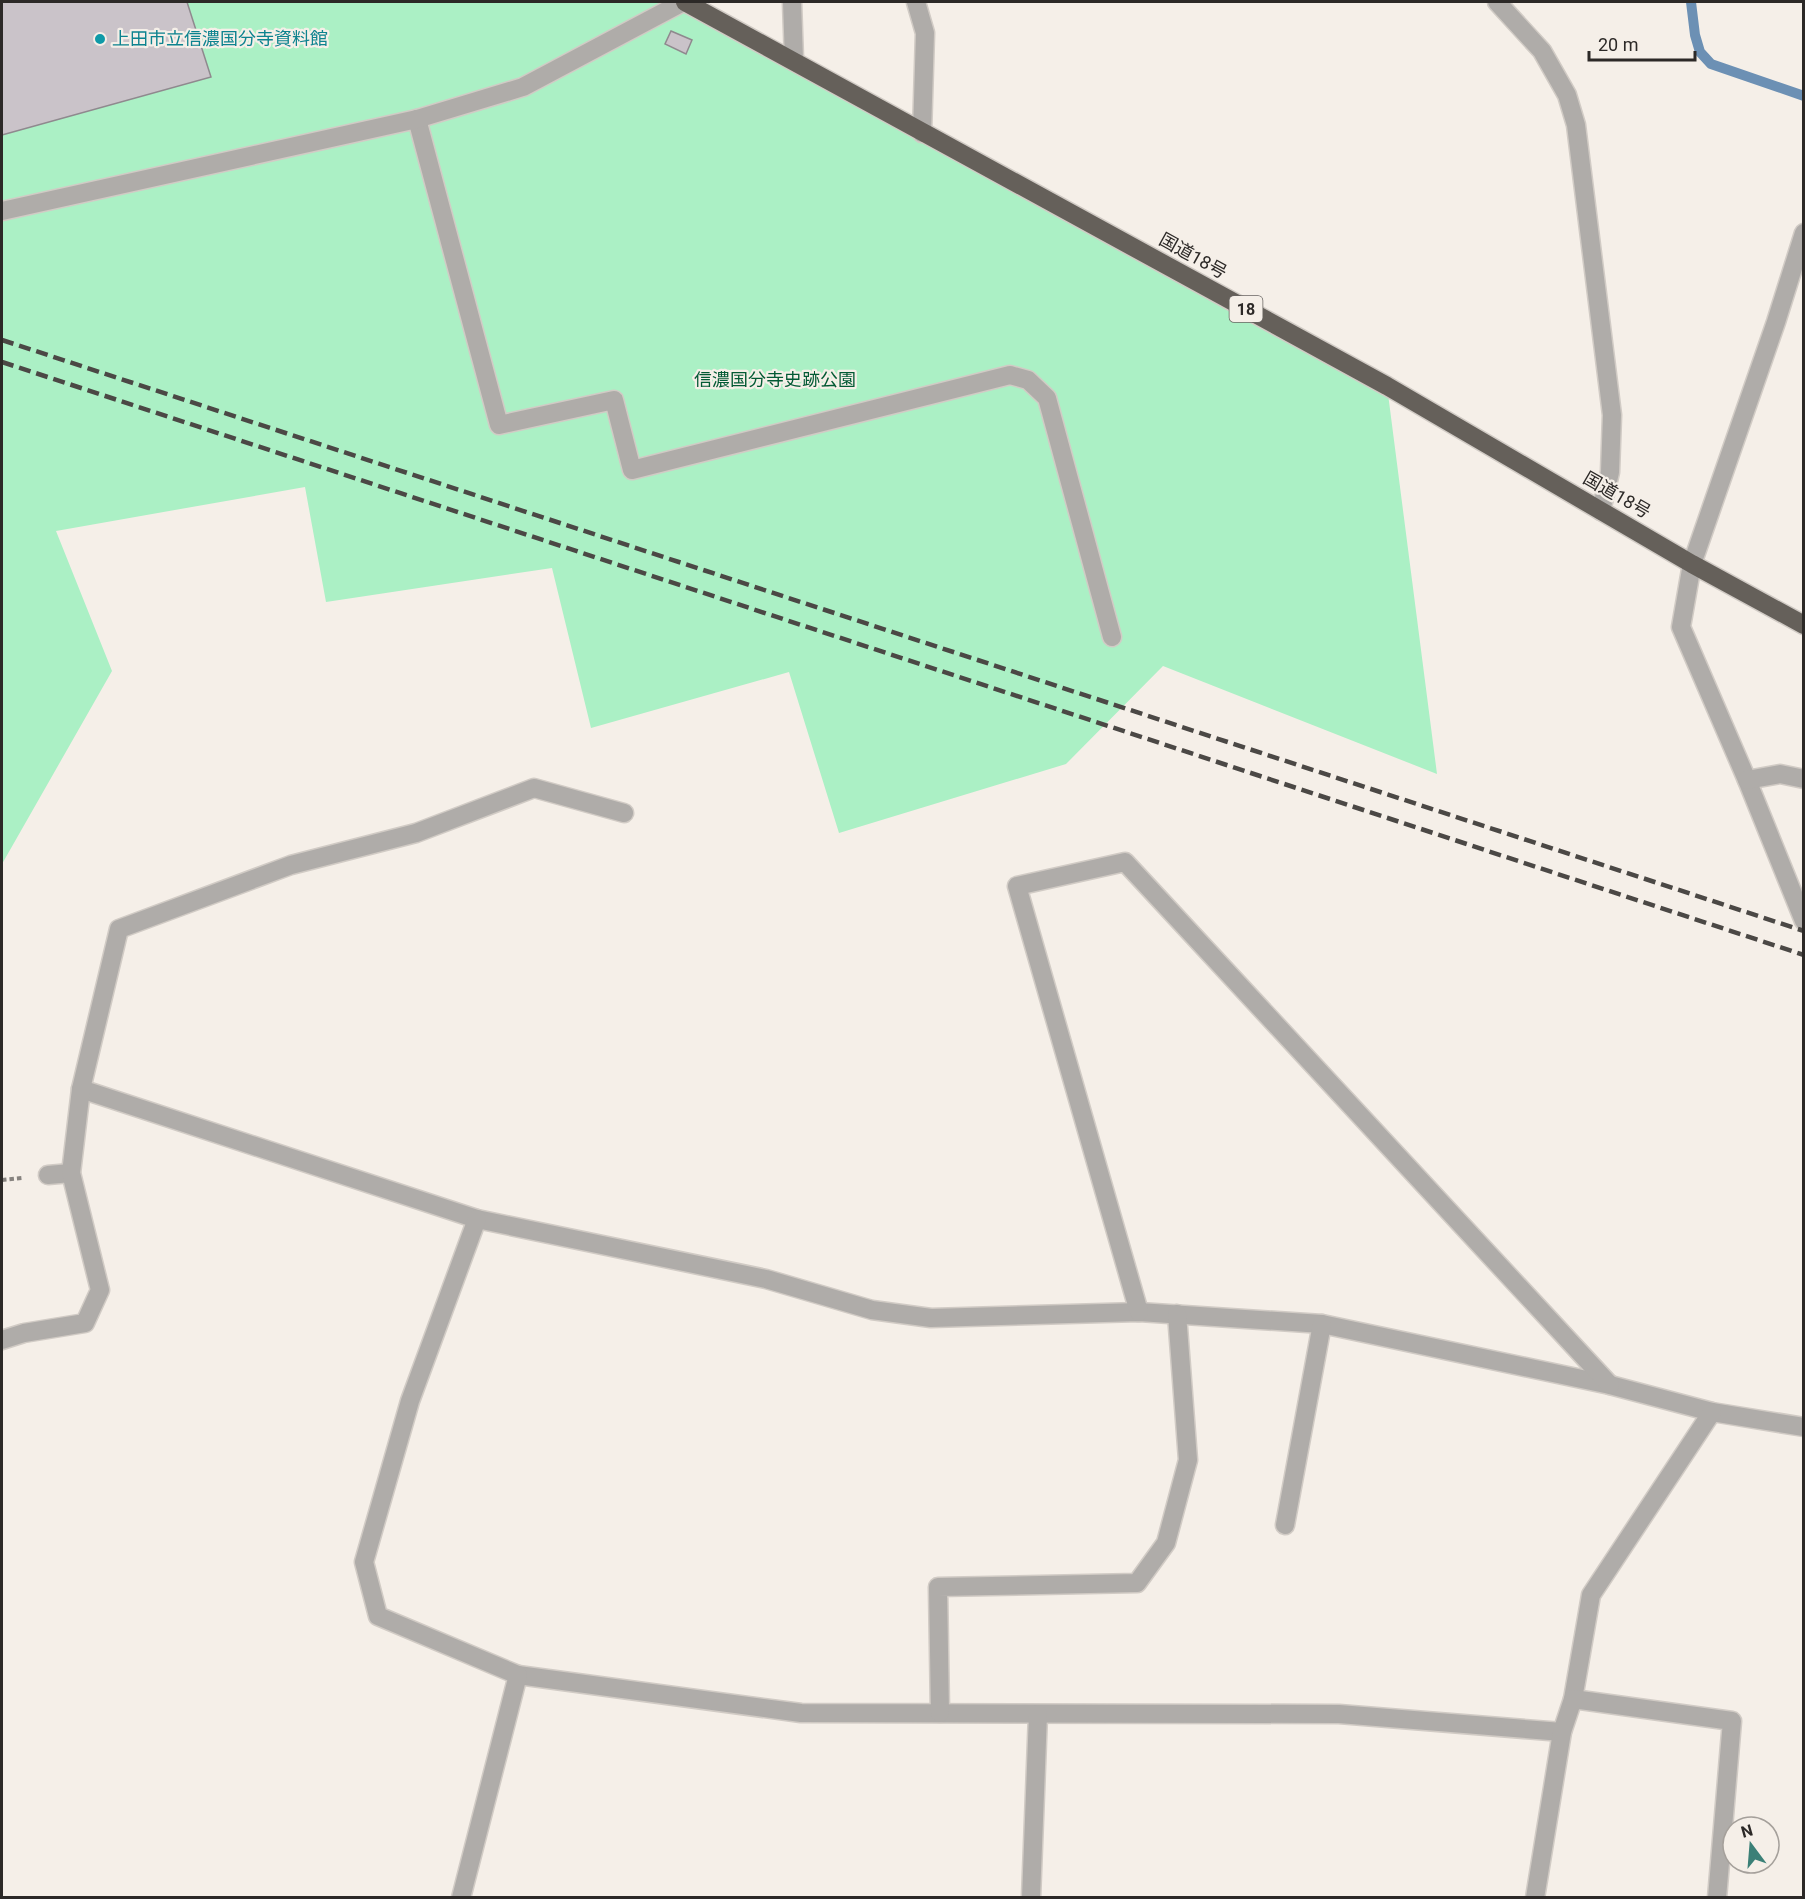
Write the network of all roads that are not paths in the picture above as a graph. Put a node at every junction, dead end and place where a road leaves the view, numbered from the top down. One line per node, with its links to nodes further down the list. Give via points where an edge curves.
1 (684, 2): 5 (highway, 国道18号 / 18); 6 (street, via 523,87)
2 (792, 2): 5 (street)
3 (915, 2): 7 (street, via 925,33)
4 (1497, 2): 10 (street, via 1542,51 1567,95 1576,126 1612,415 1610,472)
5 (794, 60): 7 (highway, 国道18号 / 18)
6 (417, 120): 8 (street); 13 (street, via 500,426 614,400 632,470 1010,375 1028,380 1047,398)
7 (922, 133): 10 (highway, 国道18号 / 18, via 1387,386)
8 (2, 211)
9 (1803, 233): 11 (street)
10 (1602, 511): 11 (highway, 国道18号 / 18)
11 (1692, 564): 12 (highway, 国道18号 / 18); 15 (street, via 1681,627)
12 (1803, 625)
13 (1112, 637)
14 (1803, 779): 15 (street, via 1780,774)
15 (1747, 780): 17 (street)
16 (624, 813): 18 (street, via 534,788 416,833 291,865 119,930)
17 (1803, 921)
18 (81, 1089): 19 (street); 21 (street)
19 (70, 1173): 20 (street); 25 (street, via 100,1290 85,1323)
20 (48, 1175)
21 (477, 1220): 22 (street, via 766,1279 872,1310 931,1318); 30 (street, via 410,1401 364,1562 378,1616)
22 (1139, 1312): 23 (street); 26 (street, via 1017,886 1125,862)
23 (1176, 1314): 24 (street); 32 (street, via 1188,1460 1166,1543 1137,1583 938,1587)
24 (1322, 1324): 26 (street); 29 (street)
25 (2, 1340)
26 (1610, 1385): 27 (street)
27 (1712, 1412): 28 (street); 31 (street, via 1591,1595)
28 (1803, 1426)
29 (1285, 1526)
30 (518, 1675): 32 (street, via 801,1713); 35 (street)
31 (1573, 1699): 34 (street); 38 (street, via 1732,1721)
32 (940, 1713): 33 (street)
33 (1038, 1714): 34 (street, via 1339,1714); 36 (street)
34 (1563, 1732): 37 (street)
35 (461, 1898)
36 (1032, 1898)
37 (1535, 1898)
38 (1717, 1898)

